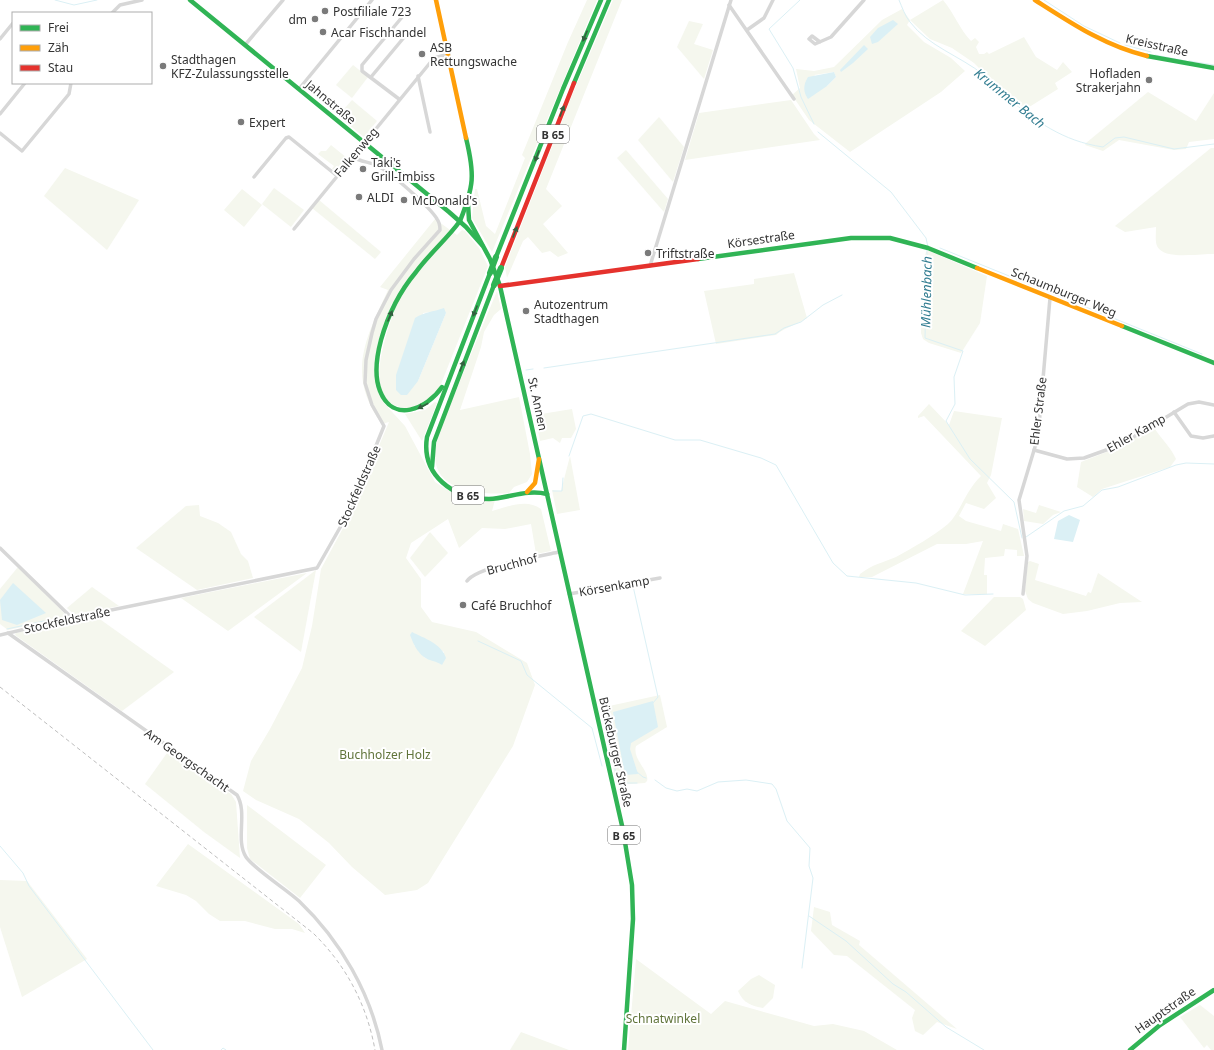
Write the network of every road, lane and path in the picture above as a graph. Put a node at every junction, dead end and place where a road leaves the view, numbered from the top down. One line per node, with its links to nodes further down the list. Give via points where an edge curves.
1 (142, 0): 13 (street, via 120,5)
2 (190, 0): 20 (main road, Jahnstraße)
3 (283, 0): 20 (street)
4 (372, 0): 27 (street)
5 (436, 0): 21 (main road, St. Annen)
6 (601, 0): 46 (main road, B 65, one-way to 46, bridge)
7 (608, 0): 43 (main road, B 65, one-way to 7, bridge, via 501,268)
8 (731, 0): 12 (street)
9 (774, 0): 16 (street, via 764,18)
10 (864, 0): 19 (street, via 831,37)
11 (1035, 0): 22 (main road, Kreisstraße, via 1078,28 1119,48 1149,57)
12 (729, 5): 16 (street); 42 (street)
13 (113, 12)
14 (403, 16): 24 (street, via 362,65 362,71)
15 (12, 24): 18 (street)
16 (746, 30): 29 (street)
17 (406, 35): 24 (street)
18 (0, 39)
19 (820, 42)
20 (245, 45): 27 (main road, Jahnstraße)
21 (449, 54): 23 (street, Falkenweg, via 434,58); 37 (main road, St. Annen, via 472,160 473,180)
22 (1214, 68)
23 (418, 76): 28 (street, Falkenweg); 31 (street)
24 (371, 77): 28 (street)
25 (24, 84): 30 (street)
26 (71, 84): 32 (street, via 69,94 22,151)
27 (299, 90): 33 (main road, Jahnstraße)
28 (399, 99): 33 (street, Falkenweg)
29 (794, 99)
30 (0, 114)
31 (430, 132)
32 (0, 133)
33 (363, 143): 34 (street, Falkenweg); 38 (main road, Jahnstraße)
34 (352, 156): 35 (street, Falkenweg); 62 (street, Stockfeldstraße, via 362,162 376,165 387,173 435,215 440,230 400,277 376,319 366,360 365,383 372,405 384,426 350,510 324,559 313,569)
35 (336, 175): 36 (street, via 289,137); 39 (street, Falkenweg)
36 (254, 177)
37 (468, 204): 38 (main road, St. Annen); 41 (main road, St. Annen, via 469,220)
38 (460, 221): 41 (main road, St. Annen); 46 (main road, one-way to 38, via 441,390 424,407 413,410 391,406 380,392 377,368 381,343 395,304 417,271)
39 (294, 229)
40 (906, 241): 42 (main road, Körsestraße, via 872,236 851,238); 44 (main road, Schaumburger Weg)
41 (482, 245): 43 (main road, St. Annen, via 490,259)
42 (650, 266): 43 (main road, Körsestraße)
43 (497, 286): 51 (main road, St. Annen); 52 (main road, B 65, one-way to 43, via 434,442)
44 (1050, 298): 45 (main road, Schaumburger Weg); 50 (street, Ehler Straße, via 1038,437)
45 (1214, 363)
46 (453, 364): 52 (main road, B 65, via 427,437 426,457)
47 (1214, 405): 48 (street, Ehler Kamp, via 1193,403)
48 (1174, 412): 49 (street, via 1191,436); 50 (street, Ehler Kamp, via 1120,445 1079,460)
49 (1214, 436)
50 (1034, 450): 61 (street, Ehler Straße, via 1019,500 1027,556)
51 (539, 459): 53 (main road, via 535,483); 54 (main road, St. Annen)
52 (432, 470): 53 (main road, B 65, via 445,485 475,497 498,498)
53 (527, 492): 54 (main road, B 65)
54 (547, 494): 56 (main road, St. Annen / B 65)
55 (0, 548): 62 (street)
56 (559, 552): 57 (main road, St. Annen / B 65); 59 (street, Bruchhof, via 477,573)
57 (564, 571): 60 (main road, Bückeburger Straße / B 65)
58 (660, 578): 60 (street, Körsenkamp)
59 (466, 581)
60 (569, 594): 67 (main road, Bückeburger Straße / B 65, via 628,858 633,906)
61 (1023, 594)
62 (72, 618): 63 (street, Stockfeldstraße)
63 (8, 633): 64 (street); 66 (street, Am Georgschacht, via 237,795 241,801 242,844 246,857 299,901 325,931 362,988 378,1031)
64 (0, 635)
65 (1214, 990): 68 (main road, Hauptstraße, via 1171,1016)
66 (382, 1050)
67 (624, 1050)
68 (1130, 1050)

